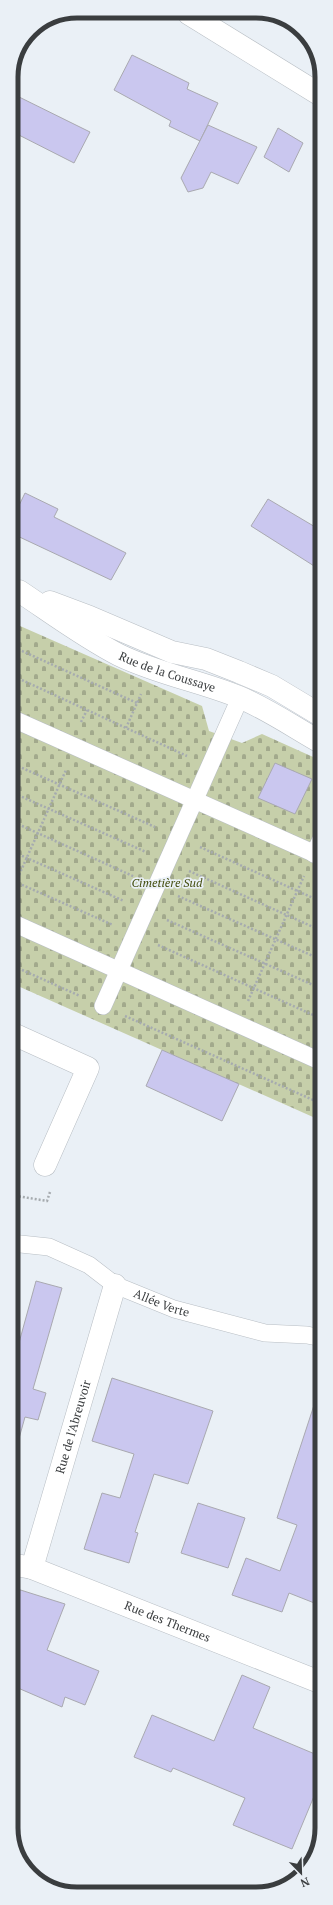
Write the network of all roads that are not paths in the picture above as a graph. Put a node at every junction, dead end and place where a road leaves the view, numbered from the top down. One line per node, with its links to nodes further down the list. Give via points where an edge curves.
1 (195, 18): 2 (street)
2 (315, 92)
3 (18, 591): 6 (street, Rue de la Coussaye, via 90,617 172,652 206,659 239,672 272,686)
4 (18, 592): 5 (street, Rue de la Coussaye, via 119,655 154,670 204,684)
5 (240, 698): 8 (street, Rue de la Coussaye); 9 (lane)
6 (315, 712)
7 (18, 721): 9 (lane)
8 (315, 739)
9 (195, 800): 10 (lane); 12 (lane)
10 (315, 855)
11 (18, 925): 12 (lane)
12 (119, 971): 13 (lane); 15 (lane)
13 (103, 1006)
14 (18, 1036): 16 (street, via 88,1068)
15 (315, 1059)
16 (46, 1165)
17 (18, 1244): 18 (lane, Allée Verte, via 49,1247 90,1265)
18 (115, 1286): 19 (lane, Allée Verte, via 174,1309 265,1333); 20 (street, Rue de l'Abreuvoir)
19 (315, 1337)
20 (21, 1566): 21 (street, Rue des Thermes)
21 (315, 1680)

